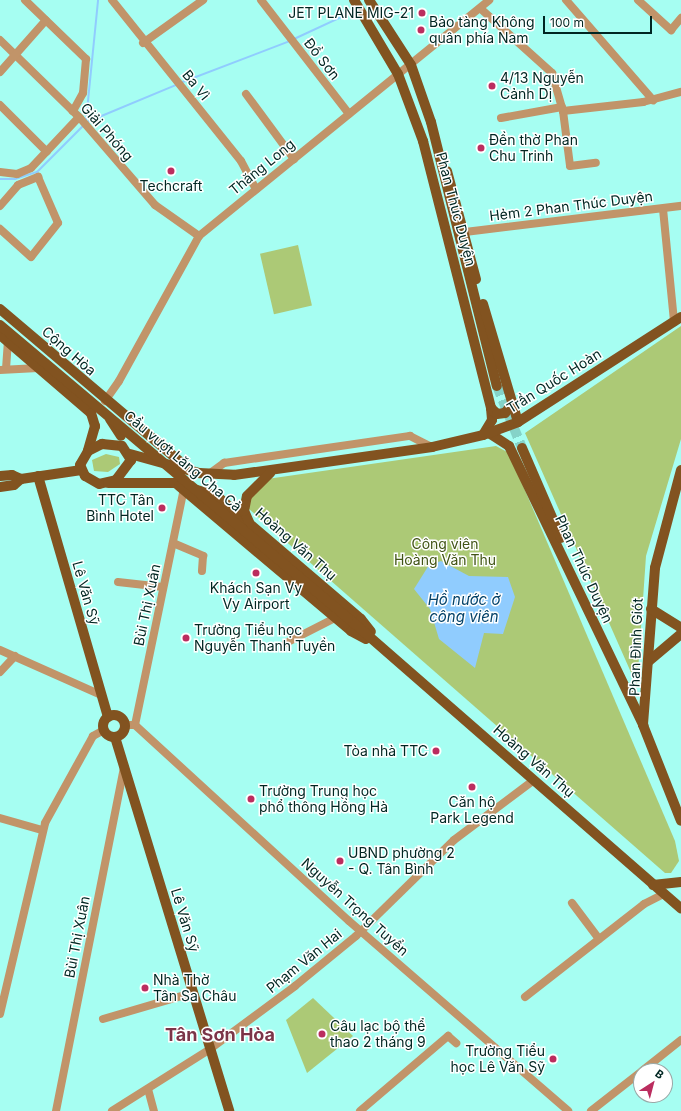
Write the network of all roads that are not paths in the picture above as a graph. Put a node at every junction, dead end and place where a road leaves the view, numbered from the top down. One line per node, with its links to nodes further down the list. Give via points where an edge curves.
1 (25, 0): 12 (street)
2 (112, 0): 14 (street, Ba Vì)
3 (203, 0): 14 (street)
4 (261, 0): 24 (street, Đồ Sơn)
5 (354, 0): 18 (main road, Phan Thúc Duyện)
6 (369, 0): 16 (main road, Phan Thúc Duyện)
7 (489, 0): 10 (street, Thăng Long)
8 (566, 0): 21 (street)
9 (638, 0): 11 (street, via 671,30)
10 (481, 9): 16 (street, Thăng Long); 23 (street, via 552,73)
11 (681, 18)
12 (46, 20): 15 (street); 25 (street, via 86,58 84,90)
13 (0, 40): 15 (street, Giải Phóng)
14 (143, 42): 32 (street, Ba Vì, via 241,161)
15 (16, 56): 17 (street); 25 (street, Giải Phóng)
16 (411, 65): 18 (street, Thăng Long); 27 (main road, Phan Thúc Duyện)
17 (0, 72)
18 (398, 74): 24 (street, Thăng Long); 51 (main road, Phan Thúc Duyện, via 425,148)
19 (681, 92): 21 (street)
20 (246, 94): 29 (street)
21 (654, 100): 23 (street)
22 (0, 105): 28 (street)
23 (562, 109): 26 (street); 30 (street, via 570,166)
24 (349, 114): 29 (street, Thăng Long)
25 (77, 116): 28 (street); 38 (street, Giải Phóng, via 155,205)
26 (501, 118)
27 (435, 144): 37 (main road, Phan Thúc Duyện, via 443,159); 48 (main road)
28 (47, 152): 31 (street, via 35,164 17,174)
29 (294, 158): 32 (street, Thăng Long)
30 (596, 164)
31 (0, 172)
32 (256, 189): 38 (street, Thăng Long)
33 (0, 206): 36 (street, via 18,185 38,177 58,223 31,257)
34 (681, 206): 35 (street, Hẻm 2 Phan Thúc Duyện)
35 (663, 209): 37 (street, Hẻm 2 Phan Thúc Duyện); 39 (street)
36 (0, 229)
37 (465, 232): 50 (main road, Phan Thúc Duyện)
38 (199, 236): 49 (street, Thăng Long, via 119,381)
39 (672, 297): 40 (street); 42 (street)
40 (681, 299)
41 (0, 309): 47 (main road, Cộng Hòa)
42 (678, 319): 53 (main road, Trần Quốc Hoàn)
43 (0, 325): 79 (main road, Cầu vượt Lăng Cha Cả, bridge)
44 (4, 339): 45 (main road); 46 (street)
45 (38, 368): 46 (street); 58 (main road, via 92,415 95,426)
46 (3, 370)
47 (87, 385): 49 (main road, Cộng Hòa); 55 (main road)
48 (497, 386)
49 (105, 400): 52 (main road, Cộng Hòa)
50 (512, 403): 51 (main road, via 505,413 497,414); 53 (main road, Phan Thúc Duyện)
51 (491, 408): 54 (main road, Phan Thúc Duyện, via 492,420)
52 (120, 414): 55 (main road); 63 (main road, Cộng Hòa, via 170,456)
53 (518, 422): 54 (main road, Trần Quốc Hoàn)
54 (486, 434): 56 (main road, Trần Quốc Hoàn); 87 (main road, Phan Thúc Duyện, via 509,446)
55 (122, 441): 58 (main road, via 102,444); 59 (main road)
56 (432, 446): 62 (main road, Trần Quốc Hoàn); 64 (street, via 410,436 224,463)
57 (522, 448): 87 (main road)
58 (88, 451): 60 (main road, via 81,460)
59 (130, 454): 63 (main road, Trần Quốc Hoàn); 68 (main road, via 128,467)
60 (81, 470): 66 (main road); 68 (main road, via 91,481)
61 (681, 470): 77 (main road, Phan Đình Giót, via 661,538)
62 (271, 472): 64 (main road, Trần Quốc Hoàn); 72 (main road, via 257,482 247,496 244,511)
63 (199, 473): 64 (main road, Trần Quốc Hoàn)
64 (209, 474)
65 (0, 476): 67 (main road, via 12,475)
66 (38, 476): 67 (main road); 89 (main road, Lê Văn Sỹ)
67 (21, 479): 70 (main road, via 14,485)
68 (108, 483): 69 (main road, Hoàng Văn Thụ)
69 (174, 483): 71 (main road, Hoàng Văn Thụ); 72 (main road, Hoàng Văn Thụ, via 217,496)
70 (0, 486)
71 (184, 489): 73 (street, Bùi Thị Xuân); 78 (main road, Hoàng Văn Thụ)
72 (250, 523): 83 (main road, Hoàng Văn Thụ, via 361,619)
73 (173, 543): 74 (street, via 202,556); 76 (street, Bùi Thị Xuân)
74 (202, 571)
75 (118, 582): 76 (street)
76 (163, 587): 92 (street, Bùi Thị Xuân)
77 (651, 609): 80 (main road); 86 (main road, Phan Đình Giót)
78 (335, 618): 82 (street); 83 (main road, Hoàng Văn Thụ)
79 (348, 618): 83 (main road, Hoàng Văn Thụ)
80 (681, 628)
81 (681, 634): 86 (main road)
82 (286, 643)
83 (385, 649): 97 (main road, Hoàng Văn Thụ)
84 (0, 650): 85 (street)
85 (15, 656): 88 (street); 89 (street)
86 (649, 660): 93 (main road, Phan Đình Giót)
87 (611, 662): 93 (main road, Phan Thúc Duyện)
88 (0, 672)
89 (101, 695): 90 (main road, Lê Văn Sỹ)
90 (108, 717): 91 (main road, via 118,716); 94 (main road)
91 (124, 725): 92 (street); 95 (main road, via 123,732)
92 (135, 725): 106 (street, Nguyễn Trọng Tuyển)
93 (643, 725): 99 (main road, Phan Đình Giót)
94 (104, 730): 95 (main road); 100 (street, via 93,736)
95 (115, 737): 96 (main road, Lê Văn Sỹ)
96 (124, 769): 108 (main road, Lê Văn Sỹ); 118 (street, Bùi Thị Xuân)
97 (534, 780): 102 (main road, Hoàng Văn Thụ); 106 (street, Phạm Văn Hai, via 454,840)
98 (0, 818): 100 (street)
99 (681, 821)
100 (42, 830): 110 (street)
101 (681, 882): 102 (main road)
102 (653, 885): 103 (main road, Hoàng Văn Thụ)
103 (664, 894): 105 (main road, Hoàng Văn Thụ); 107 (street, via 644,904)
104 (572, 903): 107 (street)
105 (681, 909)
106 (361, 931): 114 (street, Phạm Văn Hai, via 295,986); 123 (street, Nguyễn Trọng Tuyển)
107 (599, 939): 109 (street)
108 (192, 993): 111 (street); 114 (main road, Lê Văn Sỹ)
109 (525, 997)
110 (0, 1014)
111 (103, 1020)
112 (681, 1040): 115 (street)
113 (456, 1043): 122 (street, via 448,1036)
114 (210, 1050): 117 (street, Phạm Văn Hai); 121 (main road, Lê Văn Sỹ)
115 (651, 1063)
116 (633, 1077): 124 (street)
117 (148, 1089): 119 (street, Phạm Văn Hai); 120 (street)
118 (56, 1111)
119 (112, 1111)
120 (154, 1111)
121 (229, 1111)
122 (360, 1111)
123 (568, 1111)
124 (591, 1111)

